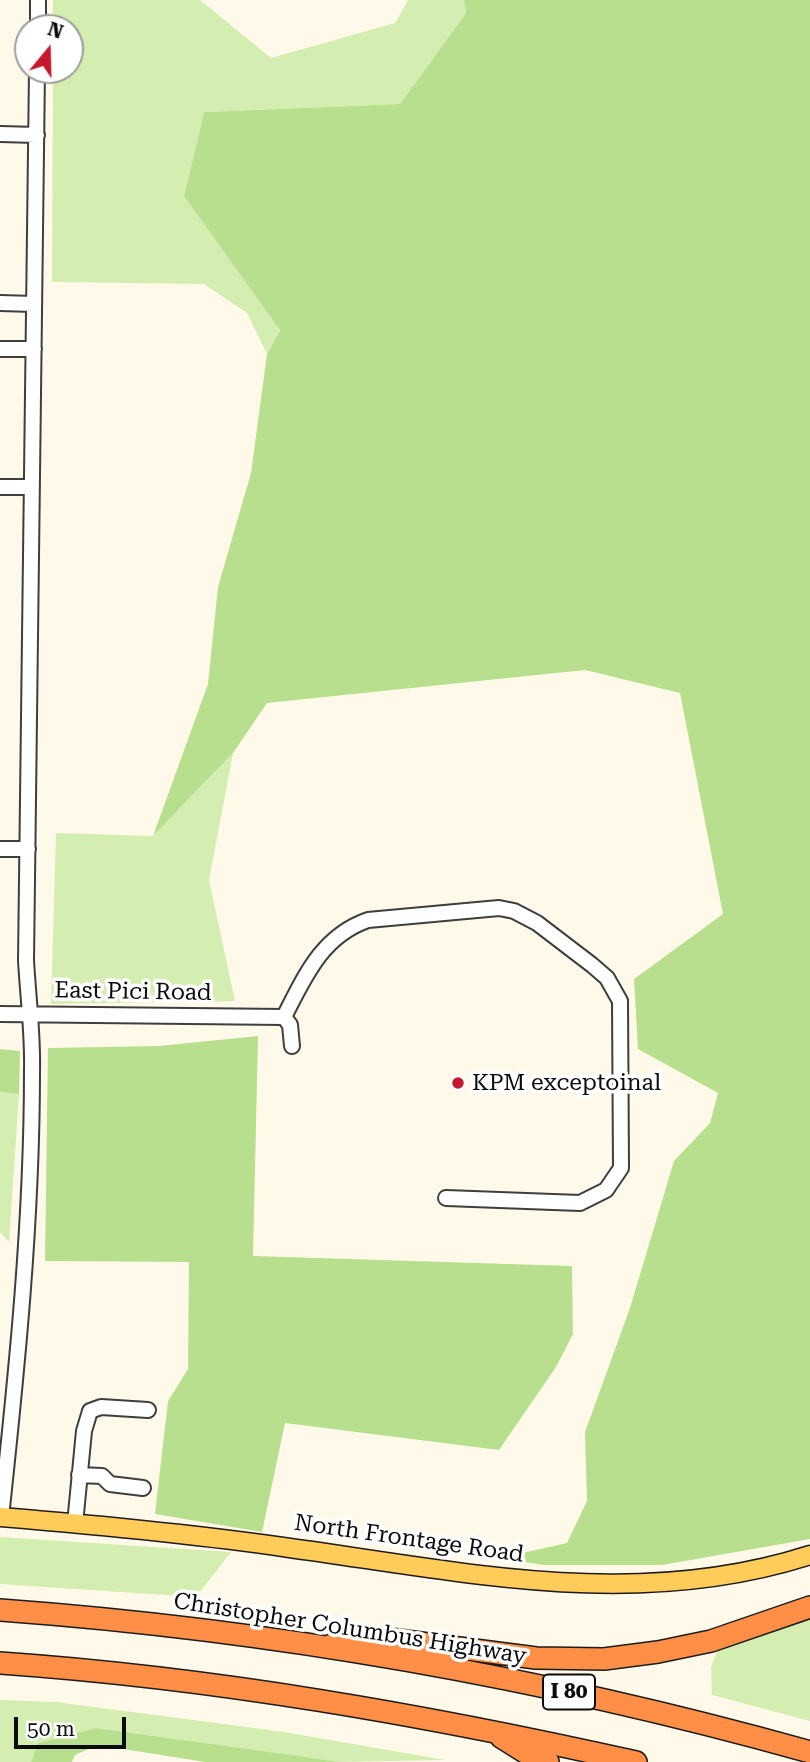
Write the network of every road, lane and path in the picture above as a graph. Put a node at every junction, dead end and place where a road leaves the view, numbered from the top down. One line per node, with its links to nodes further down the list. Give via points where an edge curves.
1 (37, 84): 3 (street)
2 (0, 134): 3 (street)
3 (37, 135): 5 (street)
4 (0, 303): 5 (street)
5 (34, 304): 7 (street)
6 (0, 349): 7 (street)
7 (34, 349): 9 (street)
8 (0, 487): 9 (street)
9 (32, 487): 11 (street)
10 (0, 849): 11 (street)
11 (28, 849): 12 (street)
12 (29, 1013): 13 (street, East Pici Road); 14 (street, East Pici Road); 20 (street, via 33,1069 28,1238)
13 (0, 1014)
14 (284, 1017): 15 (street, via 290,1025); 16 (street, via 323,948 338,934 368,920 499,908 514,911 537,923 607,978 622,1011 622,1156 613,1184 580,1203)
15 (292, 1046)
16 (446, 1198)
17 (148, 1410): 18 (street, via 101,1407 90,1411)
18 (79, 1475): 19 (street, via 102,1476 110,1484); 21 (street)
19 (143, 1488)
20 (0, 1517): 21 (main road, North Frontage Road)
21 (75, 1524): 22 (main road, North Frontage Road, via 232,1539 569,1585 683,1582)
22 (810, 1555)
23 (810, 1607): 25 (highway, via 711,1641 604,1658 536,1658 359,1635)
24 (0, 1610): 25 (highway, Christopher Columbus Highway / I 80)
25 (326, 1647): 28 (highway, Christopher Columbus Highway / I 80, via 535,1684)
26 (0, 1662): 27 (highway, I 80, via 273,1692)
27 (490, 1730): 29 (highway); 30 (highway, I 80)
28 (810, 1752)
29 (548, 1762)
30 (636, 1762)

